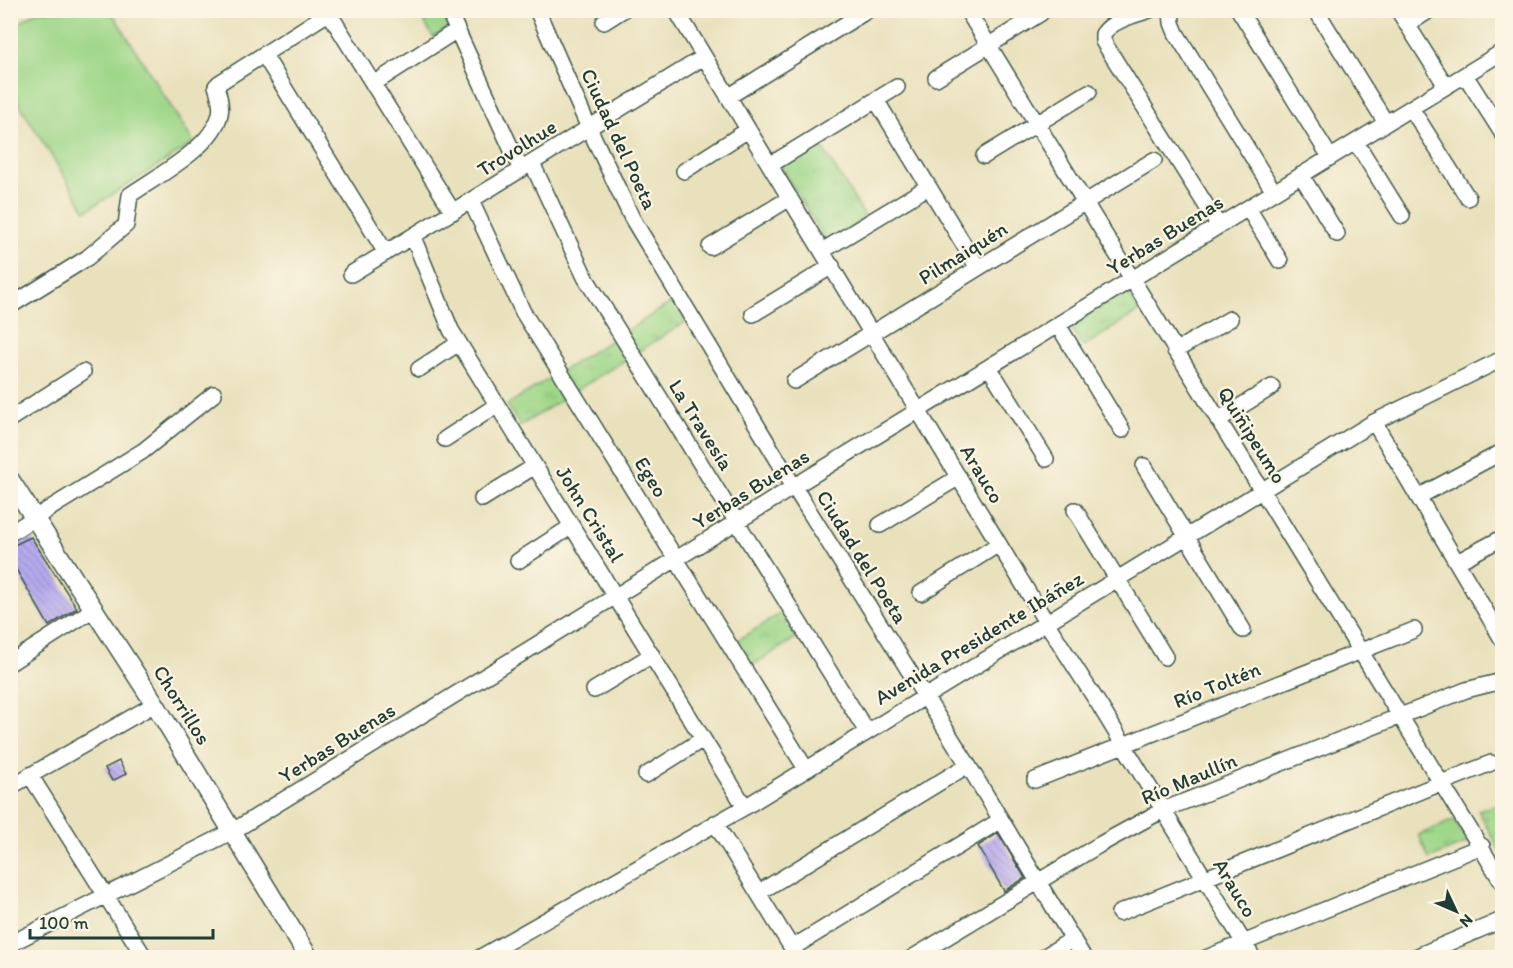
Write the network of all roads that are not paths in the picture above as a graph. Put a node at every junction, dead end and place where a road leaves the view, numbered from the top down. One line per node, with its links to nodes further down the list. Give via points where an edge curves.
1 (448, 10): 17 (street, La Travesía)
2 (537, 10): 33 (street, Ciudad del Poeta)
3 (623, 10): 15 (street)
4 (868, 10): 28 (street)
5 (967, 10): 18 (street, Quiñipeumo)
6 (1150, 10): 53 (street, via 1106,30 1102,34 1104,41)
7 (1171, 10): 45 (street, via 1176,33)
8 (1239, 10): 38 (street)
9 (1316, 10): 31 (street)
10 (1398, 10): 16 (street)
11 (1430, 10): 16 (street)
12 (331, 12): 20 (street); 24 (street)
13 (679, 12): 21 (street, Arauco)
14 (1041, 13): 18 (street)
15 (604, 22)
16 (1407, 25): 25 (street)
17 (457, 30): 24 (street); 41 (street, La Travesía)
18 (988, 45): 23 (street); 32 (street, Quiñipeumo)
19 (1503, 52): 22 (street, Yerbas Buenas)
20 (264, 55): 58 (street); 64 (street, via 216,86 221,113 214,131 201,146 130,195 126,225 87,258)
21 (704, 57): 28 (street, Arauco); 33 (street, Trovolhue)
22 (1465, 75): 25 (street, Yerbas Buenas); 35 (street)
23 (936, 78)
24 (373, 84): 51 (street)
25 (1446, 86): 30 (street, Yerbas Buenas)
26 (897, 87): 29 (street)
27 (1089, 92): 32 (street)
28 (728, 97): 34 (street, Arauco)
29 (876, 100): 40 (street); 44 (street)
30 (1411, 108): 31 (street, Yerbas Buenas); 47 (street)
31 (1386, 123): 36 (street, Yerbas Buenas)
32 (1036, 124): 37 (street); 49 (street, Quiñipeumo)
33 (589, 128): 41 (street, Trovolhue); 91 (street, Ciudad del Poeta, via 632,218)
34 (748, 130): 40 (street, Arauco); 42 (street)
35 (1503, 133)
36 (1356, 142): 38 (street, Yerbas Buenas); 52 (street)
37 (984, 156)
38 (1330, 157): 43 (street, Yerbas Buenas)
39 (1154, 160): 49 (street, Pilmaiquén)
40 (770, 165): 46 (street, Arauco)
41 (526, 167): 48 (street, Trovolhue); 97 (street, La Travesía, via 585,277)
42 (684, 171)
43 (1301, 175): 45 (street, Yerbas Buenas); 54 (street)
44 (928, 187): 57 (street); 61 (street)
45 (1274, 192): 50 (street, Yerbas Buenas)
46 (790, 198): 56 (street); 57 (street, Arauco)
47 (1467, 198)
48 (471, 201): 51 (street, Trovolhue); 104 (street, Egeo, via 523,312)
49 (1084, 203): 61 (street, Pilmaiquén); 63 (street, Quiñipeumo)
50 (1248, 208): 53 (street, Yerbas Buenas); 59 (street)
51 (453, 212): 55 (street, Trovolhue)
52 (1402, 216)
53 (1219, 226): 63 (street, Yerbas Buenas)
54 (1337, 234)
55 (413, 237): 58 (street, Trovolhue); 69 (street, John Cristal)
56 (710, 247)
57 (822, 251): 60 (street, Arauco)
58 (386, 253): 62 (street, Trovolhue)
59 (1280, 261)
60 (832, 266): 65 (street); 68 (street, Arauco)
61 (978, 268): 68 (street, Pilmaiquén)
62 (351, 274)
63 (1131, 280): 67 (street, Yerbas Buenas); 70 (street, Quiñipeumo)
64 (10, 306)
65 (753, 314)
66 (1230, 319): 70 (street)
67 (1058, 325): 72 (street, Yerbas Buenas); 83 (street)
68 (872, 333): 75 (street, Pilmaiquén); 79 (street, Arauco)
69 (459, 343): 73 (street); 78 (street, John Cristal)
70 (1175, 351): 81 (street, Quiñipeumo)
71 (1503, 359): 82 (street, Avenida Presidente Ibáñez)
72 (989, 367): 79 (street, Yerbas Buenas); 86 (street)
73 (419, 369)
74 (84, 372): 80 (street)
75 (794, 381)
76 (1272, 387): 81 (street)
77 (214, 394): 96 (street, via 143,451)
78 (497, 405): 84 (street); 87 (street, John Cristal)
79 (919, 410): 89 (street, Arauco); 91 (street, Yerbas Buenas)
80 (10, 419)
81 (1218, 420): 92 (street, Quiñipeumo)
82 (1374, 422): 92 (street, Avenida Presidente Ibáñez); 93 (street)
83 (1122, 430)
84 (445, 439)
85 (1503, 452): 93 (street)
86 (1046, 459)
87 (535, 466): 94 (street); 99 (street, John Cristal)
88 (1144, 466): 101 (street)
89 (959, 477): 98 (street); 103 (street, Arauco)
90 (10, 480): 96 (main road, Chorrillos)
91 (794, 487): 97 (street, Yerbas Buenas); 121 (street, Ciudad del Poeta)
92 (1261, 490): 101 (street, Avenida Presidente Ibáñez); 115 (street, Quiñipeumo)
93 (1418, 497): 106 (street)
94 (482, 499)
95 (1075, 510): 107 (street)
96 (35, 518): 100 (street); 110 (main road, Chorrillos)
97 (736, 522): 104 (street, Yerbas Buenas); 124 (street, La Travesía)
98 (880, 525)
99 (572, 526): 105 (street); 109 (street, John Cristal)
100 (10, 533)
101 (1186, 536): 107 (street, Avenida Presidente Ibáñez); 112 (street)
102 (1503, 538): 106 (street)
103 (999, 544): 108 (street); 111 (street, Arauco)
104 (677, 559): 109 (street, Yerbas Buenas); 129 (street, Egeo)
105 (518, 561)
106 (1457, 562): 114 (street)
107 (1118, 578): 111 (street, Avenida Presidente Ibáñez); 117 (street)
108 (921, 593)
109 (616, 596): 116 (street, John Cristal); 139 (street, Yerbas Buenas)
110 (94, 609): 118 (street); 122 (main road, Chorrillos)
111 (1046, 622): 121 (street, Avenida Presidente Ibáñez); 126 (street, Arauco)
112 (1243, 630)
113 (1414, 630): 115 (street, Río Toltén)
114 (1503, 639)
115 (1361, 651): 123 (street, Quiñipeumo); 126 (street, Río Toltén)
116 (652, 655): 120 (street); 125 (street, John Cristal)
117 (1165, 657)
118 (10, 663)
119 (1503, 681): 123 (street, Río Maullín, via 1466,690)
120 (594, 690)
121 (924, 697): 124 (street, Avenida Presidente Ibáñez); 128 (street, Ciudad del Poeta)
122 (155, 704): 131 (street); 139 (main road, Chorrillos)
123 (1401, 715): 133 (street, Quiñipeumo); 136 (street, Río Maullín)
124 (867, 732): 129 (street, Avenida Presidente Ibáñez)
125 (703, 739): 130 (street); 135 (street, John Cristal)
126 (1123, 745): 132 (street, Río Toltén); 136 (street, Arauco)
127 (1491, 763): 133 (street)
128 (968, 765): 137 (street, Ciudad del Poeta); 144 (street)
129 (806, 769): 135 (street, Avenida Presidente Ibáñez)
130 (646, 774)
131 (30, 775): 134 (street); 145 (street)
132 (1035, 780)
133 (1442, 782): 140 (street, Quiñipeumo); 141 (street)
134 (10, 787)
135 (745, 807): 138 (street, Avenida Presidente Ibáñez)
136 (1162, 810): 141 (street, Arauco); 142 (street, Río Maullín)
137 (1001, 820): 142 (street, Ciudad del Poeta); 151 (street)
138 (715, 824): 144 (street); 154 (street, Avenida Presidente Ibáñez)
139 (233, 831): 145 (street, Yerbas Buenas); 153 (main road, Chorrillos)
140 (1482, 846): 143 (street, Quiñipeumo); 149 (street)
141 (1204, 878): 146 (street); 149 (street, Arauco)
142 (1038, 881): 148 (street, Ciudad del Poeta); 155 (street, Río Maullín)
143 (1503, 882)
144 (758, 893): 151 (street)
145 (106, 896): 150 (street, Yerbas Buenas); 152 (street)
146 (1119, 913)
147 (1503, 920): 160 (street)
148 (1073, 939): 156 (street); 157 (street, Ciudad del Poeta)
149 (1244, 943): 158 (street); 159 (street, Arauco)
150 (10, 944)
151 (795, 953)
152 (146, 957)
153 (309, 957)
154 (479, 957)
155 (912, 957)
156 (1042, 957)
157 (1084, 957)
158 (1206, 957)
159 (1252, 957)
160 (1415, 957)

